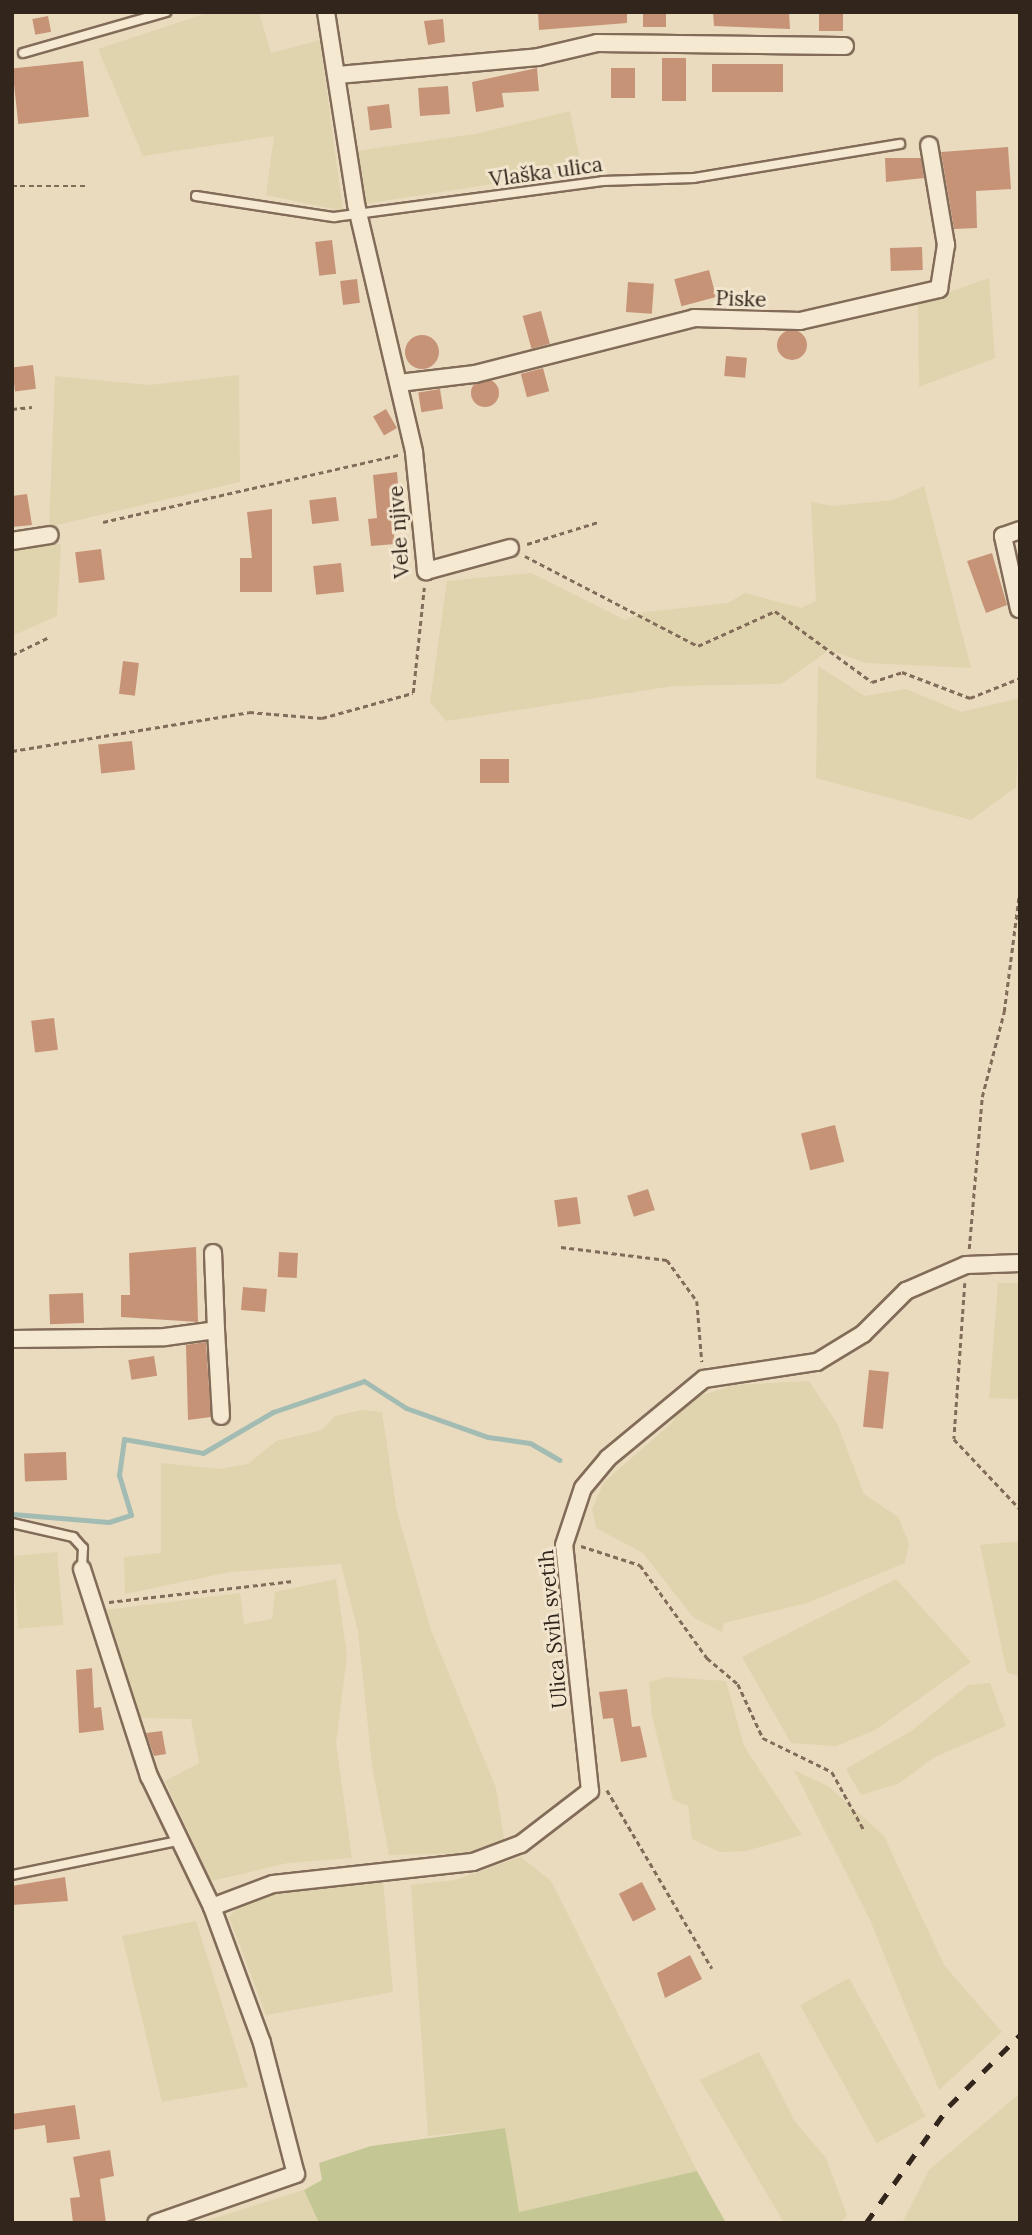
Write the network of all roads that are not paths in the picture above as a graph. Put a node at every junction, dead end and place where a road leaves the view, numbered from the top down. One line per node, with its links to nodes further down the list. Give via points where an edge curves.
1 (166, 12): 4 (lane)
2 (326, 12): 5 (street, Vele njive)
3 (845, 46): 5 (street, via 597,43 538,57)
4 (23, 53)
5 (338, 75): 9 (street, Vele njive)
6 (901, 144): 9 (lane, Vlaška ulica, via 694,178 603,181)
7 (929, 145): 10 (street, Piske, via 946,245 939,289 800,321 694,318 475,374)
8 (197, 196): 9 (lane, Vlaška ulica, via 334,217)
9 (359, 213): 10 (street, Vele njive)
10 (399, 383): 14 (street, Vele njive, via 414,452 426,570)
11 (1020, 530): 15 (street, via 1003,536)
12 (50, 535): 13 (street)
13 (12, 541)
14 (510, 548)
15 (1020, 609)
16 (213, 1253): 18 (street)
17 (1020, 1263): 25 (street, Ulica Svih svetih, via 966,1265 906,1291 863,1334 817,1362 704,1379 608,1458 583,1488 564,1545 590,1791 521,1844 473,1862 273,1884)
18 (216, 1330): 19 (street, via 166,1338); 20 (street)
19 (12, 1339)
20 (221, 1416)
21 (12, 1524): 22 (lane, via 73,1536 83,1548)
22 (82, 1569): 23 (street, via 89,1603)
23 (177, 1841): 24 (lane); 25 (street)
24 (12, 1875)
25 (212, 1908): 26 (street, via 262,2043 296,2174)
26 (156, 2223)

